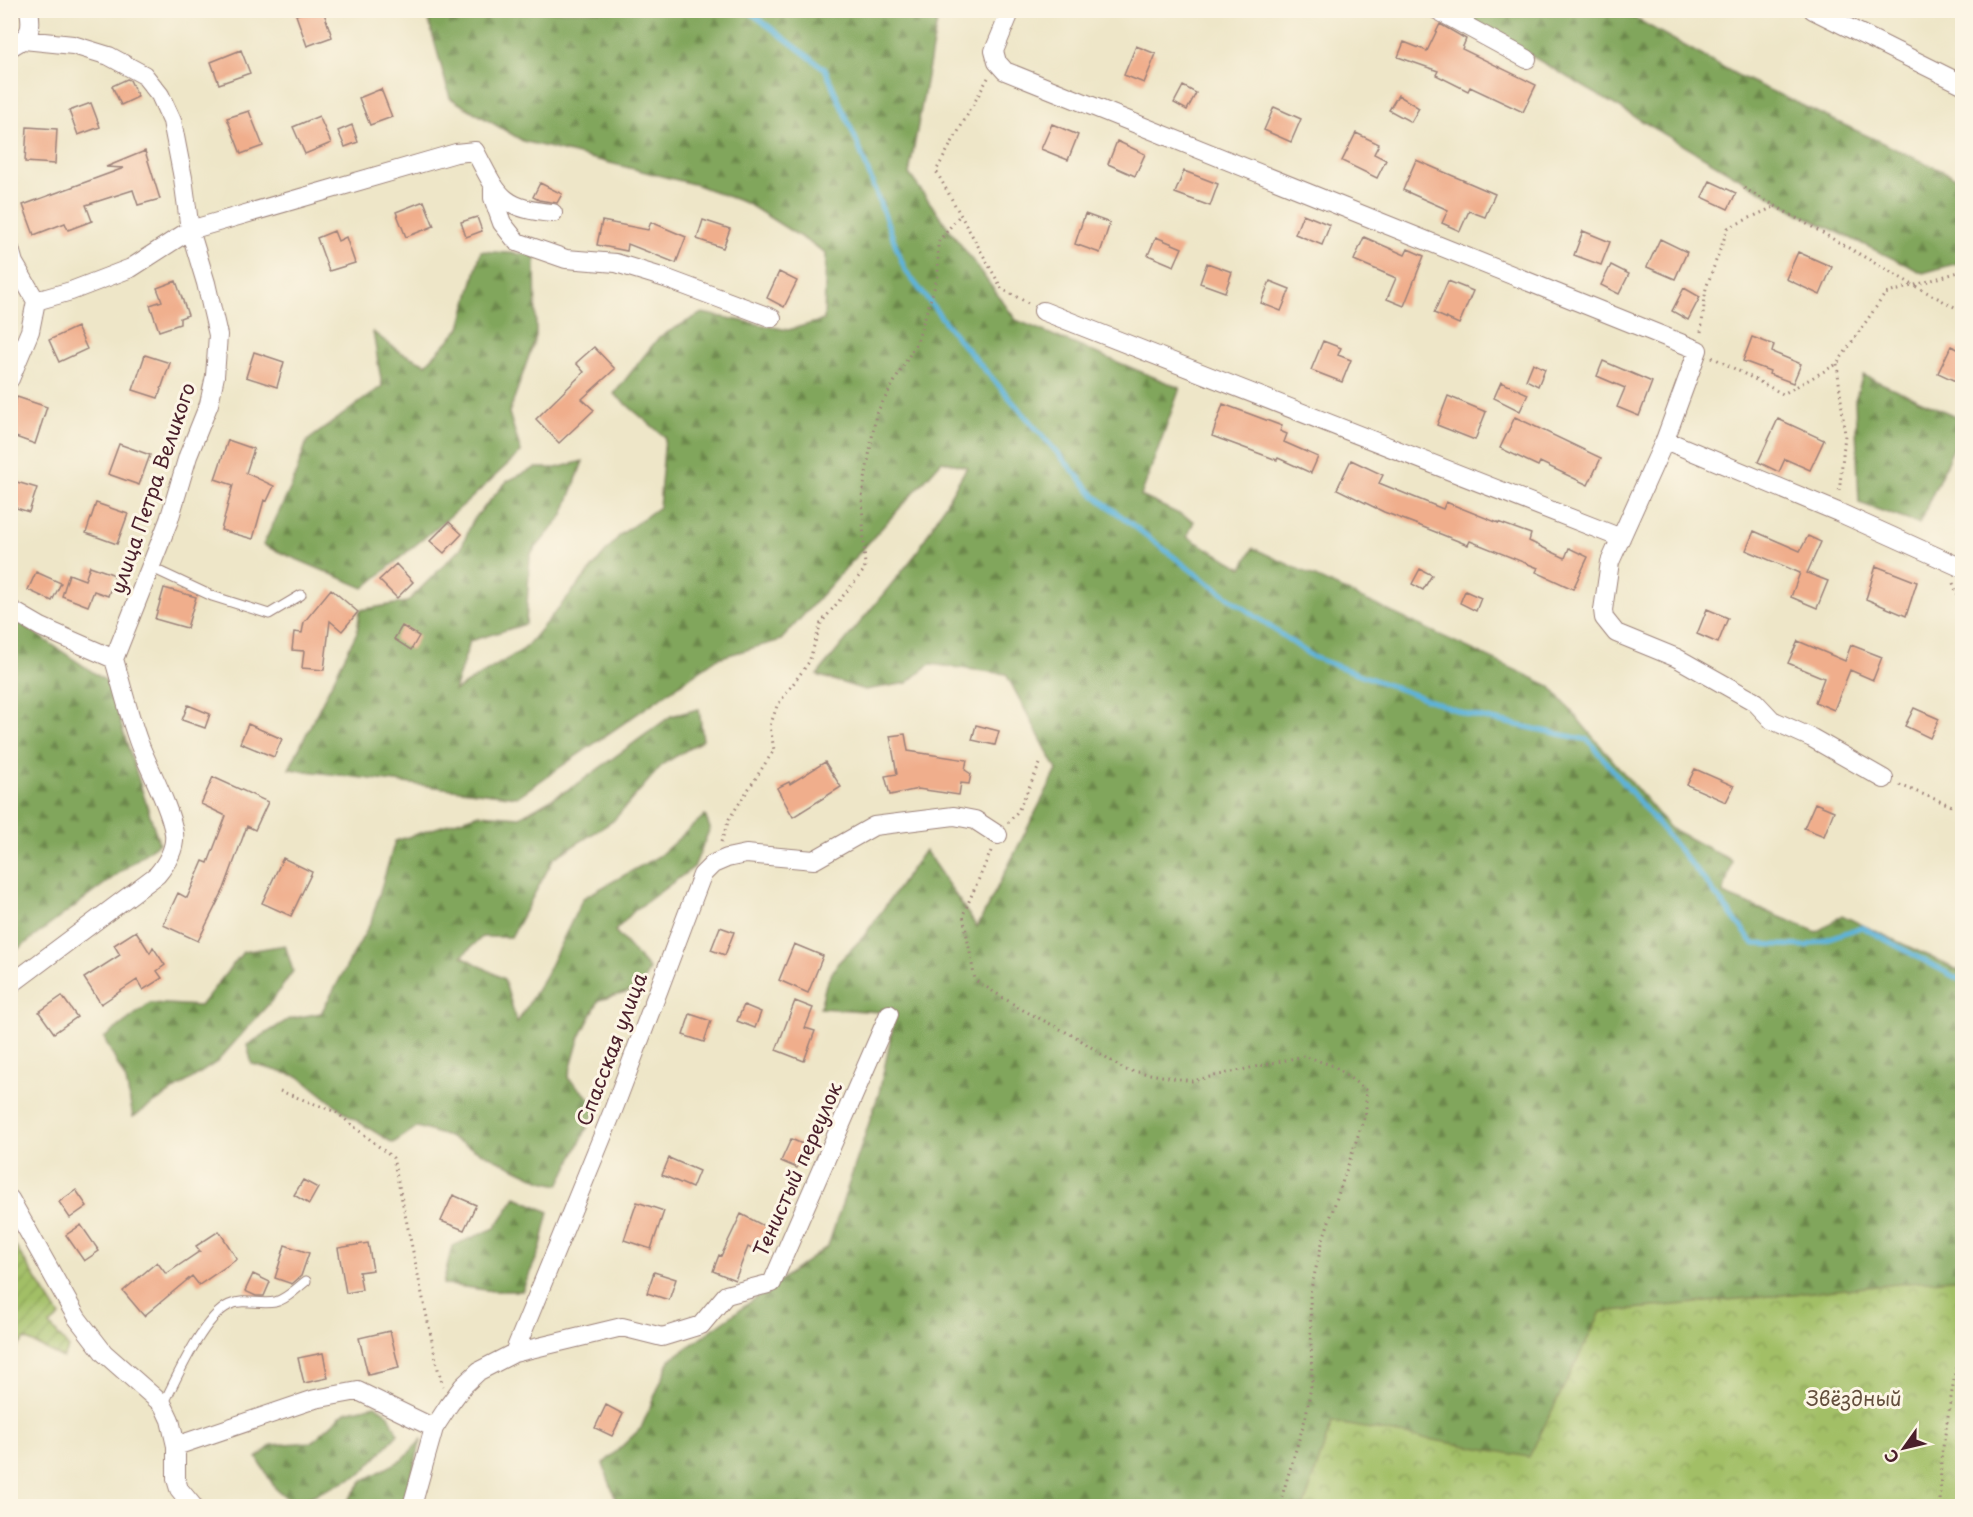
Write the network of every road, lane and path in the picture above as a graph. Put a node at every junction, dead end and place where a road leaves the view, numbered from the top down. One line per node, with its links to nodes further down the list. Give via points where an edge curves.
1 (1011, 10): 7 (street)
2 (1437, 10): 8 (street)
3 (1813, 10): 9 (street)
4 (29, 12): 5 (street, улица Петра Великого, via 45,33); 6 (street, улица Петра Великого, via 31,24)
5 (59, 43): 6 (street, улица Петра Великого); 15 (street, улица Петра Великого, via 126,64 144,75 160,96 172,121)
6 (14, 45)
7 (995, 57): 14 (path, via 936,171); 23 (street, via 1005,71 1016,76)
8 (1527, 60)
9 (1962, 84)
10 (493, 185): 13 (street, via 507,201 534,212); 15 (street, via 475,152 456,153); 22 (street, via 502,223 517,243 566,259 616,263)
11 (1744, 188): 12 (path)
12 (1776, 206): 18 (path); 23 (path, via 1728,228 1706,288)
13 (553, 213)
14 (960, 215): 20 (path, via 1002,289); 39 (path, via 938,242 938,276 917,342 876,414 862,497 865,569 821,623 809,662 777,706 770,726 774,750 729,819)
15 (190, 230): 19 (street, via 131,268); 29 (street, улица Петра Великого, via 218,335 215,376 209,404)
16 (10, 249): 19 (street)
17 (1962, 271): 18 (path)
18 (1915, 286): 21 (path); 24 (path, via 1885,294)
19 (36, 301): 25 (street, via 30,332)
20 (1043, 311): 28 (street)
21 (1962, 311)
22 (772, 318)
23 (1698, 350): 24 (path, via 1783,394); 26 (street)
24 (1837, 364): 27 (path, via 1845,435)
25 (10, 379)
26 (1665, 440): 27 (street); 28 (street)
27 (1838, 512): 30 (street)
28 (1621, 537): 36 (street, via 1610,562 1603,610 1616,633 1677,658 1755,702 1773,720)
29 (150, 567): 31 (lane, via 212,596 269,614); 34 (street, улица Петра Великого)
30 (1958, 567): 32 (path, via 1953,582)
31 (301, 595)
32 (1962, 607)
33 (10, 609): 34 (street)
34 (114, 659): 40 (street, via 138,740 170,819 172,851 157,875)
35 (1040, 764): 38 (path, via 1018,811)
36 (1884, 779): 37 (path)
37 (1962, 810)
38 (998, 835): 39 (street, via 975,820 954,816 874,826 814,860 746,854); 53 (path, via 963,915 975,981 1076,1037 1125,1070 1191,1080 1304,1056 1334,1066 1366,1090 1366,1112 1323,1239 1310,1293 1312,1380 1306,1416)
39 (713, 864): 46 (street, Спасская улица, via 702,875 614,1108)
40 (10, 985)
41 (889, 1014): 46 (street, Тенистый переулок, via 772,1283 726,1295 701,1325 662,1337 622,1327)
42 (280, 1091): 48 (path, via 336,1112 393,1158)
43 (10, 1199): 47 (street, via 77,1318 104,1353)
44 (306, 1281): 47 (lane, via 274,1302 241,1301 218,1312 190,1350)
45 (1962, 1350): 54 (path, via 1941,1459)
46 (514, 1353): 48 (street, via 479,1371)
47 (163, 1405): 50 (street)
48 (449, 1405): 49 (street)
49 (434, 1428): 50 (street, via 358,1391 315,1399); 52 (street)
50 (176, 1446): 51 (street, via 179,1490)
51 (193, 1506)
52 (412, 1506)
53 (1279, 1506)
54 (1940, 1506)

